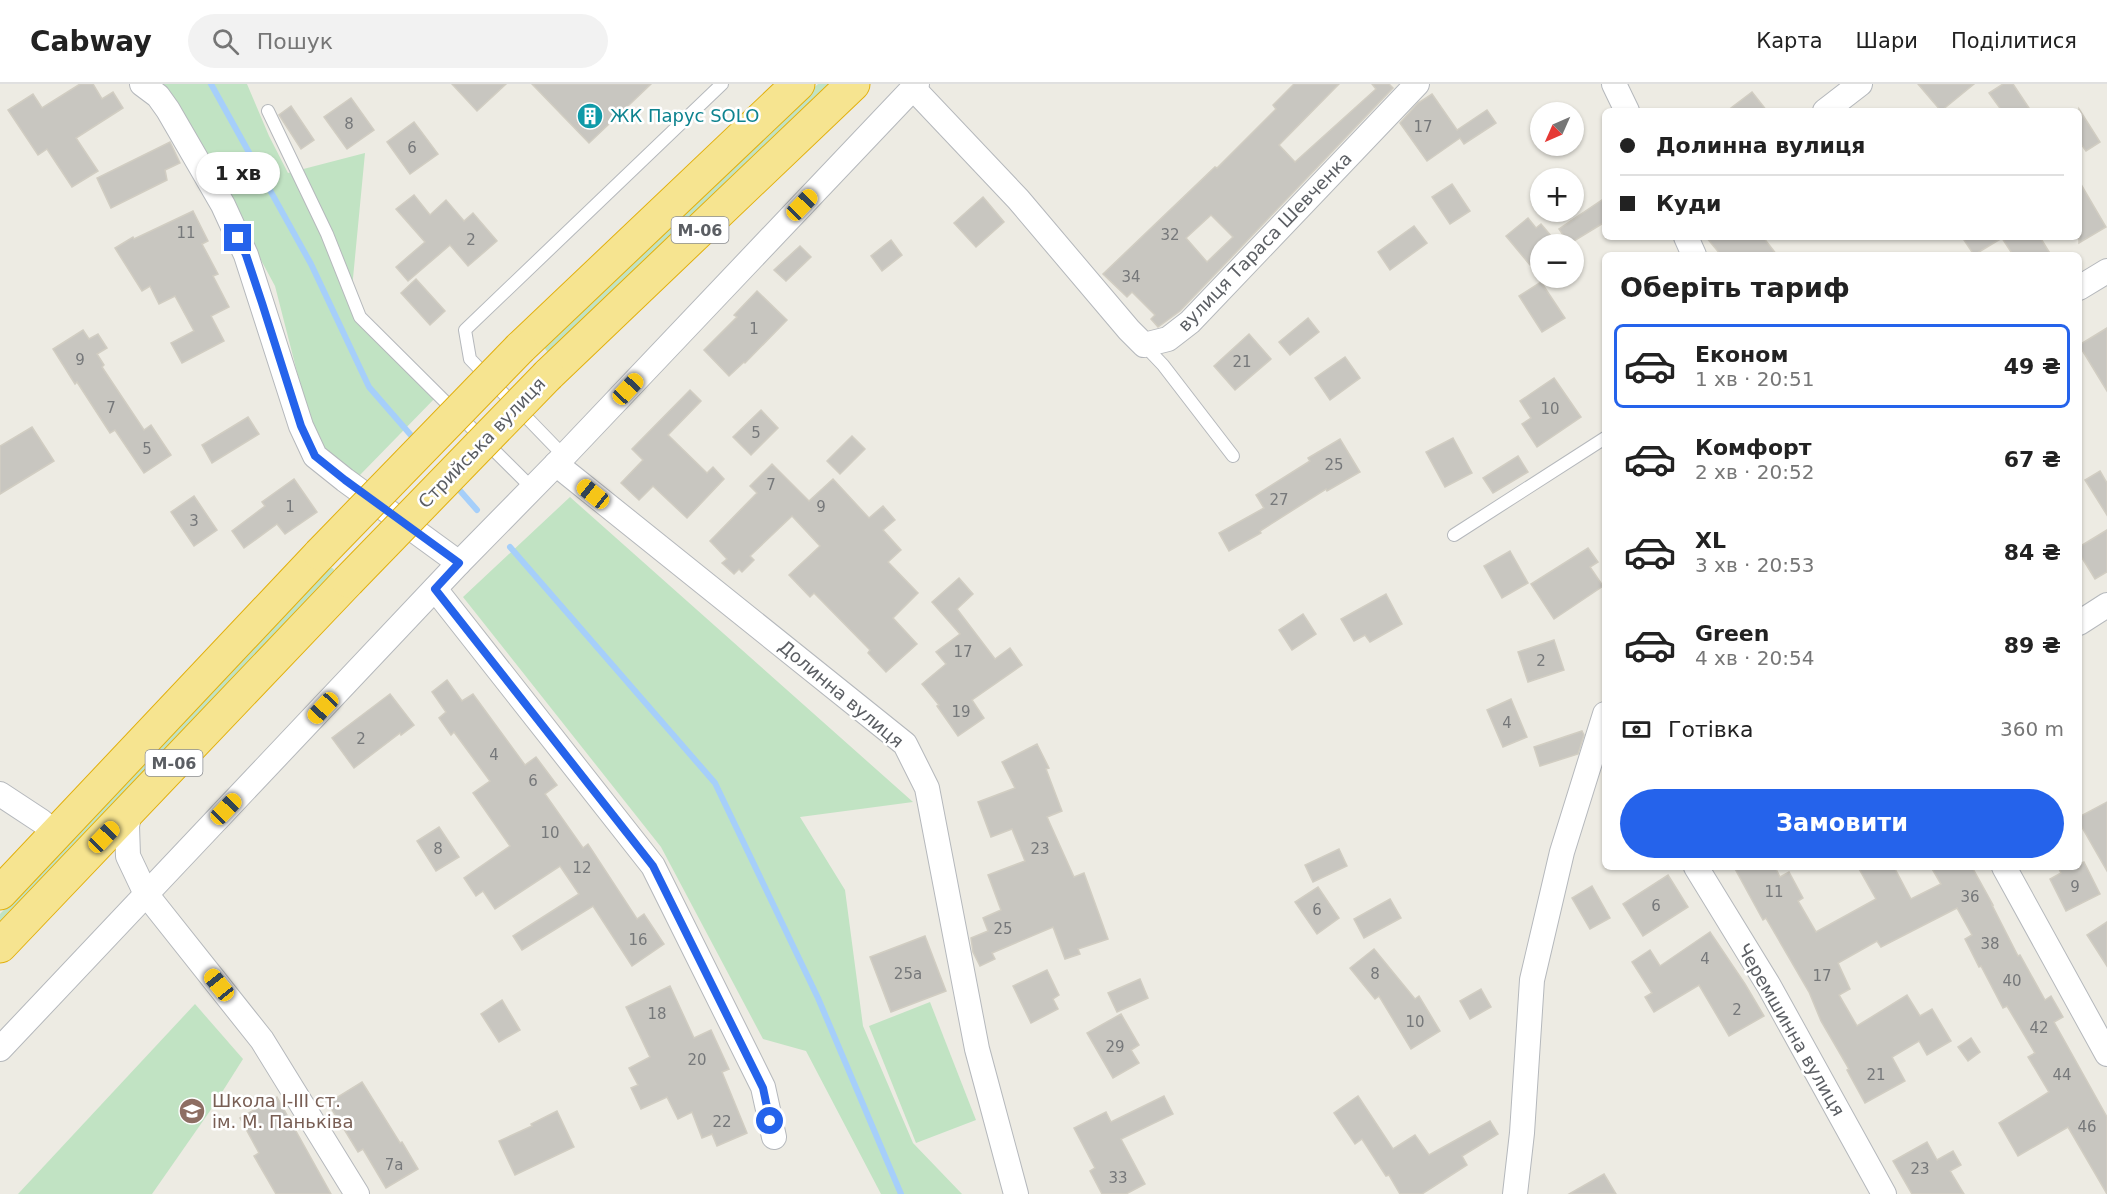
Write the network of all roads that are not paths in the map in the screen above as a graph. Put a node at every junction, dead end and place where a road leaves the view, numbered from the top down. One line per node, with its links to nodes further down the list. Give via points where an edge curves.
1 (142, 84): 20 (street, via 168,110 223,205 246,255 301,426 315,456)
2 (722, 84): 17 (lane, via 465,330 470,359)
3 (798, 84): 27 (highway, М-06, bridge, via 520,348)
4 (853, 84): 26 (highway, Стрийська вулиця / М-06, bridge, via 548,375)
5 (1417, 84): 14 (street, вулиця Тараса Шевченка, via 1190,322 1168,339)
6 (1614, 84): 9 (street)
7 (1860, 84): 10 (street)
8 (915, 86): 14 (street); 17 (street)
9 (1626, 108)
10 (1829, 108)
11 (268, 111): 18 (lane, via 327,234 360,317)
12 (2107, 272): 13 (street)
13 (2082, 286)
14 (1144, 345): 16 (lane)
15 (1602, 440): 19 (lane)
16 (1233, 456)
17 (560, 460): 18 (street); 39 (street, Долинна вулиця, via 905,744 927,788 977,1049)
18 (532, 488): 20 (street)
19 (1454, 535)
20 (459, 563): 21 (street)
21 (435, 589): 33 (street); 37 (street, via 653,866 763,1088)
22 (2107, 605): 23 (street)
23 (2082, 621)
24 (1602, 726): 40 (street, via 1562,852 1532,980)
25 (0, 794): 27 (street)
26 (131, 808): 28 (street); 29 (highway, Стрийська вулиця / М-06)
27 (56, 834): 32 (highway, М-06)
28 (128, 856): 29 (street, via 100,852); 33 (street)
29 (76, 866): 34 (highway, Стрийська вулиця / М-06)
30 (1698, 870): 41 (street, Черемшинна вулиця, via 1769,986)
31 (2006, 870): 36 (street)
32 (0, 893)
33 (146, 894): 35 (street); 38 (street, via 260,1046)
34 (0, 946)
35 (0, 1049)
36 (2107, 1054)
37 (774, 1137)
38 (357, 1194)
39 (1016, 1194)
40 (1515, 1194)
41 (1884, 1194)

